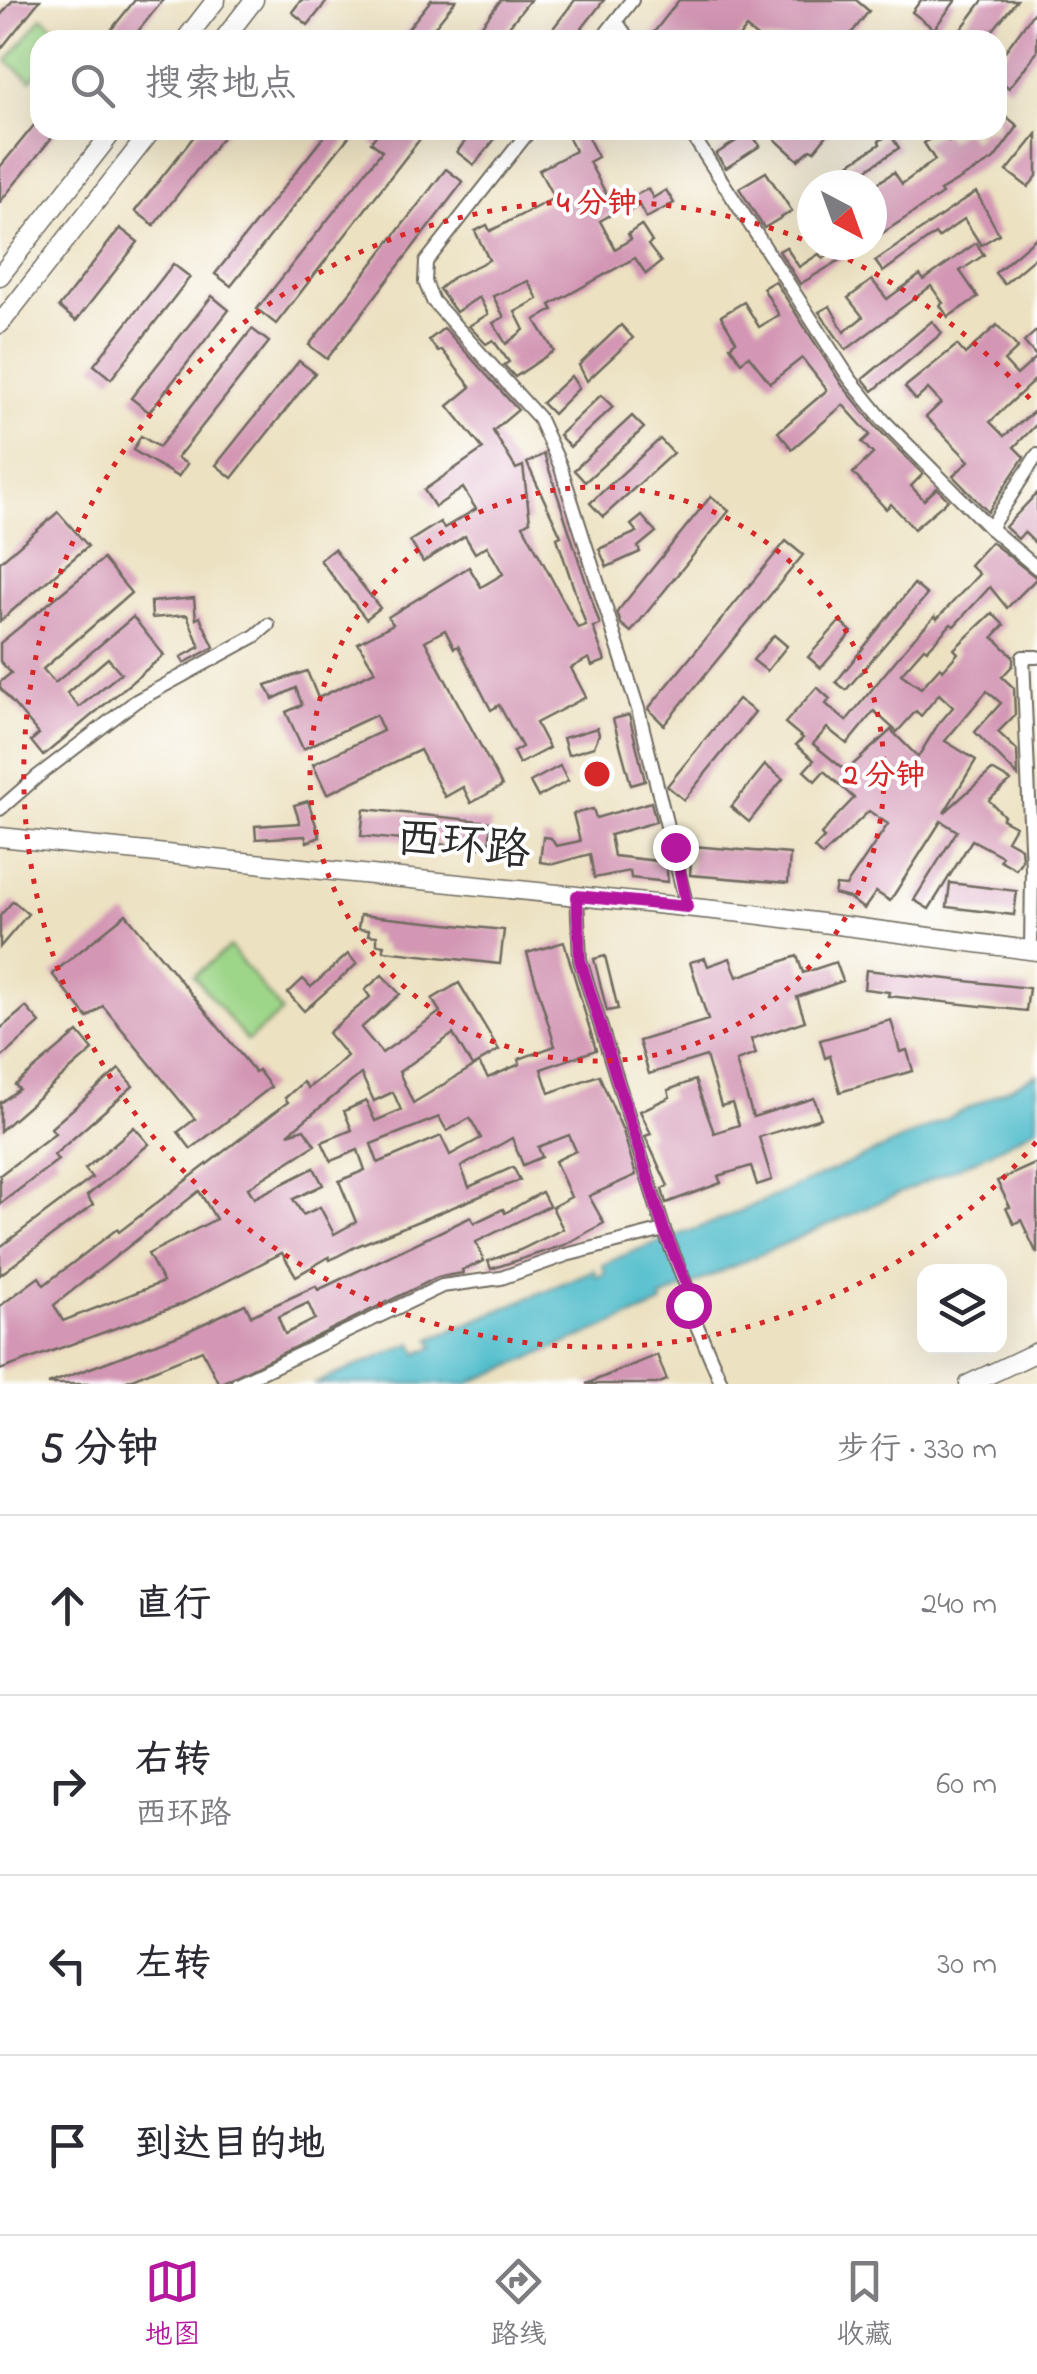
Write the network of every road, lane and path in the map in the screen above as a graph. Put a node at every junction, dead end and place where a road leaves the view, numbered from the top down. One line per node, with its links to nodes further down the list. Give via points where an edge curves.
1 (216, 0): 5 (street)
2 (254, 0): 6 (street)
3 (632, 0): 4 (street)
4 (616, 20): 7 (street); 8 (street)
5 (193, 30)
6 (230, 30)
7 (608, 30)
8 (622, 30)
9 (106, 140): 13 (street)
10 (144, 140): 14 (street)
11 (522, 140): 23 (street, via 426,262 425,282 433,301 538,416 560,466 638,709)
12 (695, 140): 16 (street, via 850,379)
13 (0, 276)
14 (0, 324)
15 (1037, 455): 16 (street)
16 (990, 528): 17 (street)
17 (1037, 568)
18 (268, 625): 20 (street, via 136,701)
19 (1037, 657): 24 (street, via 1024,657)
20 (0, 809)
21 (0, 837): 22 (street, 西环路)
22 (577, 896): 23 (street, 西环路); 25 (street, via 580,960)
23 (687, 907): 24 (street, 西环路)
24 (1034, 947)
25 (664, 1230): 28 (street, via 501,1278 442,1286); 29 (street)
26 (1037, 1352): 30 (street)
27 (1037, 1364): 31 (street)
28 (236, 1384)
29 (722, 1384)
30 (970, 1384)
31 (997, 1384)

